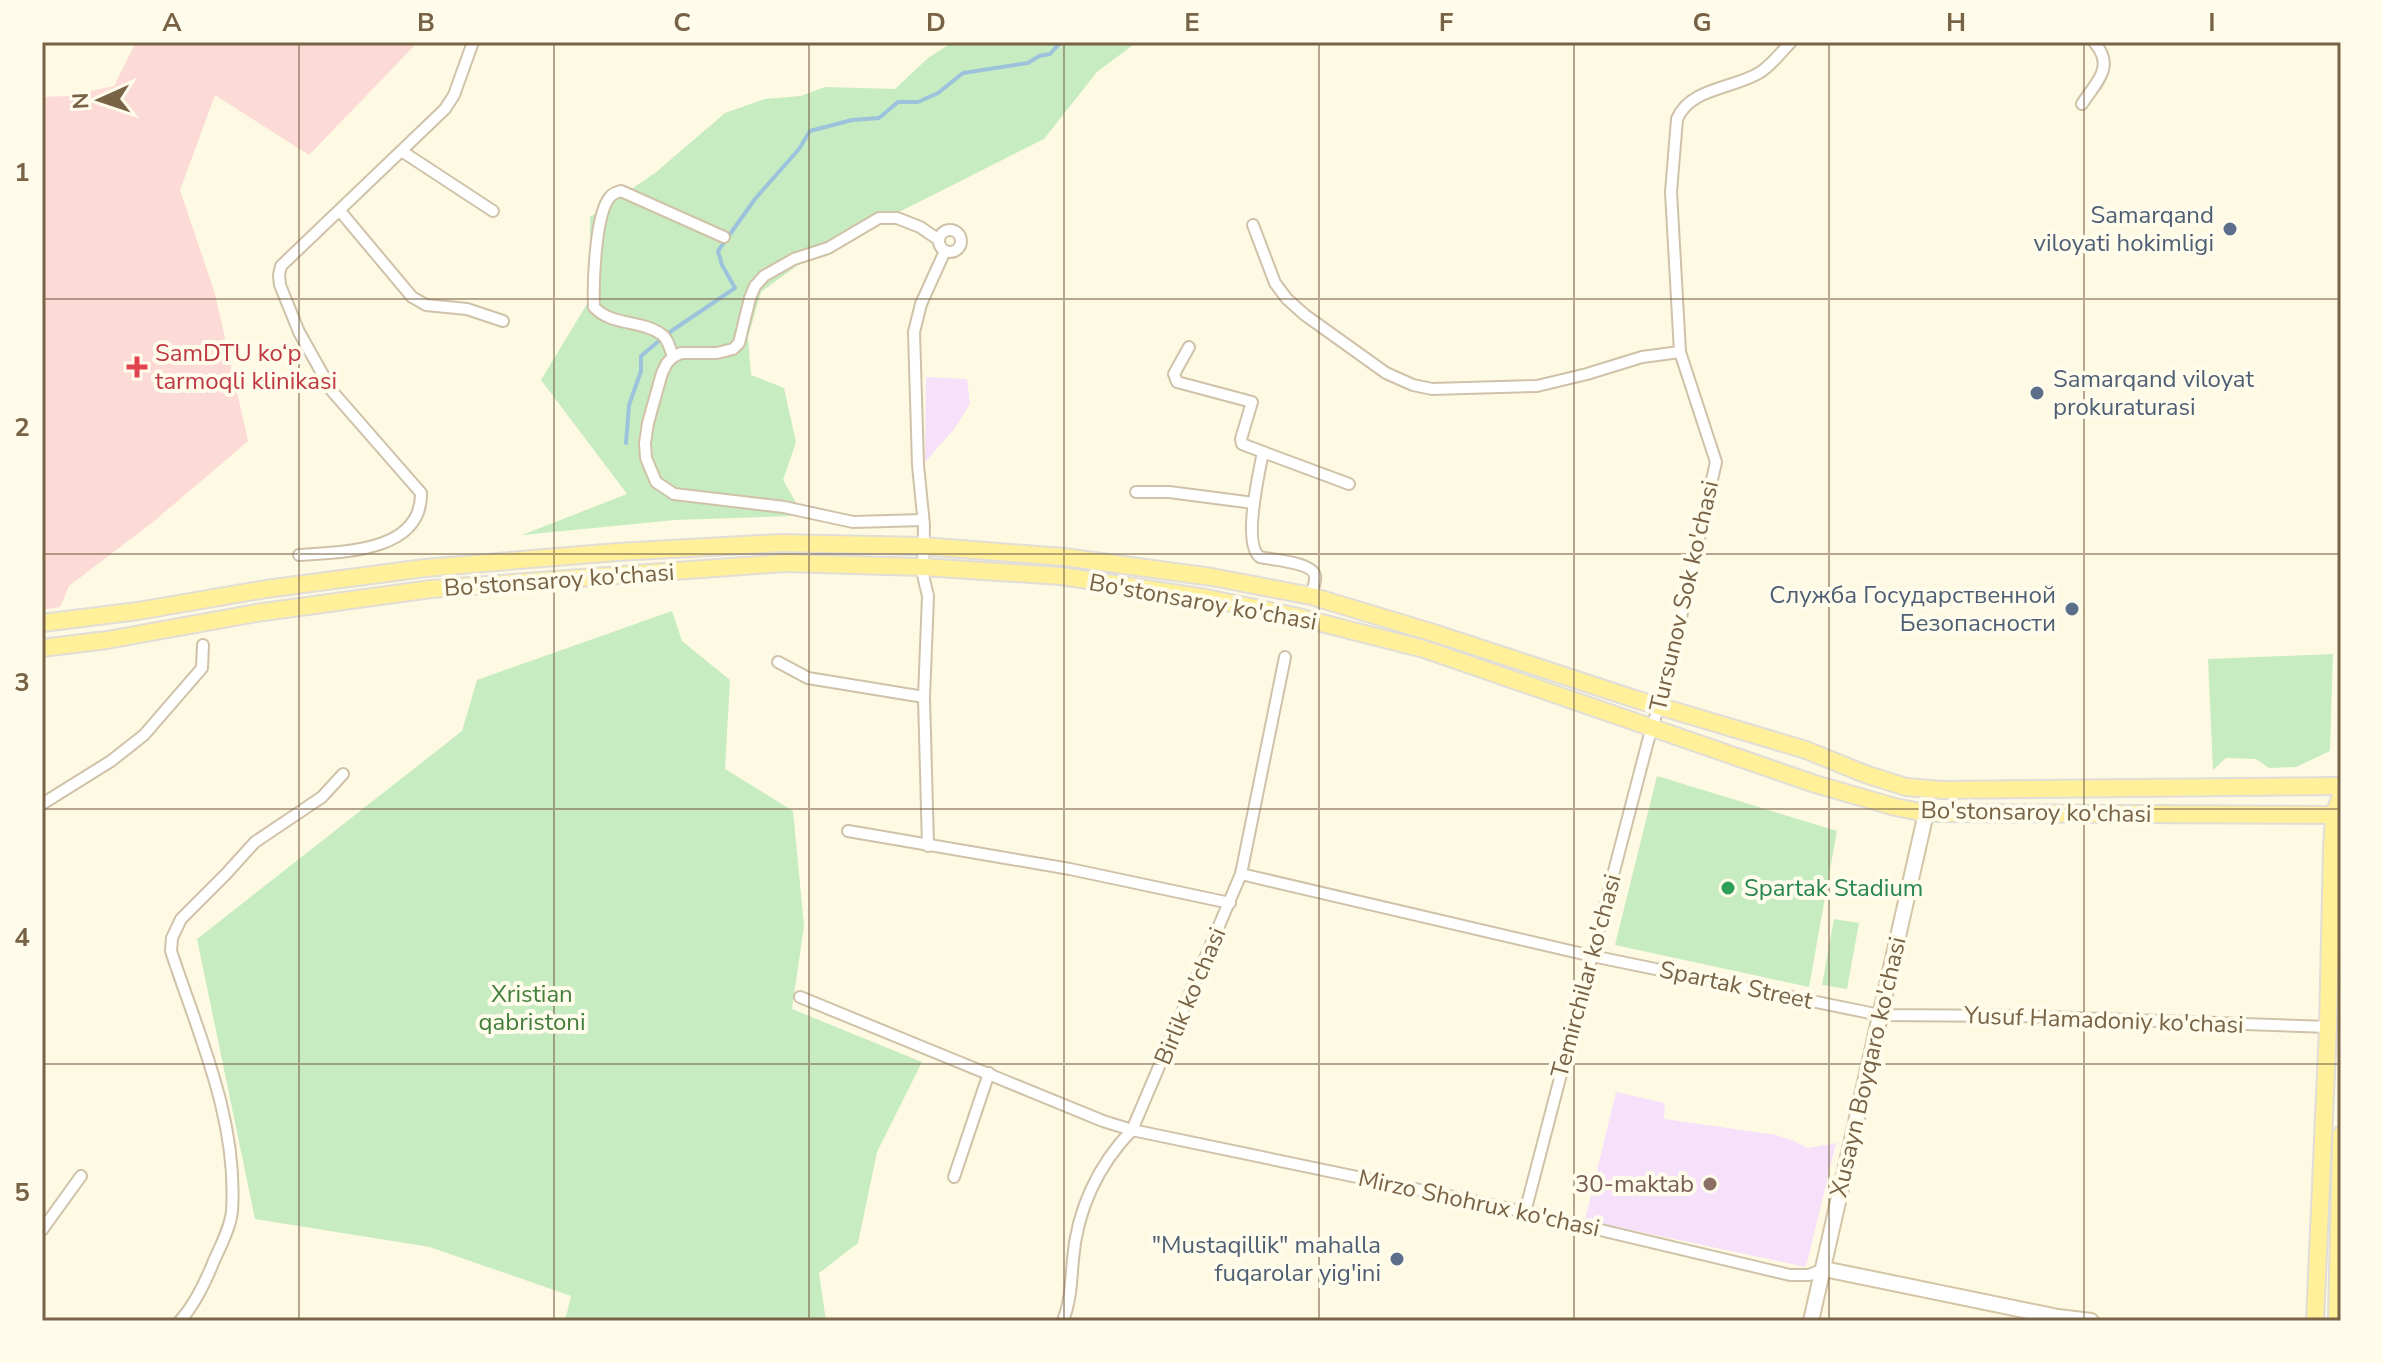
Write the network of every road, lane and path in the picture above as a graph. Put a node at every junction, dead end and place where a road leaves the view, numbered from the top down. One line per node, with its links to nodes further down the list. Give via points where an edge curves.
1 (473, 42): 5 (street, via 445,109)
2 (1791, 42): 14 (street, Tursunov Sok ko'chasi, via 1759,73 1690,100 1677,119 1671,192)
3 (2094, 42): 4 (street, via 2105,69)
4 (2082, 104)
5 (403, 152): 6 (street); 7 (street)
6 (340, 211): 12 (street, via 412,297 426,305 467,309); 22 (street, via 281,266 280,285 332,391 417,487 421,500 417,515 399,535 378,546)
7 (493, 211)
8 (1253, 225): 14 (street, via 1275,283 1287,299 1386,373 1413,385 1537,386)
9 (724, 237): 15 (street, via 621,191 607,201 598,227 594,307 603,316 661,334)
10 (939, 240): 11 (street); 11 (street, via 947,231 959,234 960,246); 15 (street, via 897,218 869,222 828,248 764,276 755,286 733,349)
11 (945, 251): 20 (street, via 914,332)
12 (503, 321)
13 (1189, 347): 16 (street, via 1174,379 1250,400 1241,442)
14 (1680, 352): 31 (street, Tursunov Sok ko'chasi, via 1716,462)
15 (673, 357): 20 (street, via 662,373 645,443 651,473 663,489 853,522)
16 (1263, 452): 17 (street); 19 (street)
17 (1349, 484)
18 (1136, 492): 19 (street)
19 (1254, 503): 24 (street, via 1255,555 1306,565 1315,577)
20 (923, 520): 21 (street)
21 (923, 546): 23 (street); 24 (main road, Bo'stonsaroy ko'chasi, via 1064,557); 25 (main road, Bo'stonsaroy ko'chasi, via 780,543 425,568)
22 (299, 555)
23 (923, 567): 27 (main road, Bo'stonsaroy ko'chasi, via 785,563 431,589); 30 (street, via 928,596); 32 (main road, Bo'stonsaroy ko'chasi, via 1061,576 1294,616 1424,649)
24 (1311, 596): 31 (main road, Bo'stonsaroy ko'chasi)
25 (42, 623)
26 (203, 645): 36 (street, via 202,668 144,735)
27 (42, 648)
28 (1285, 657): 41 (street, Birlik ko'chasi)
29 (778, 662): 30 (street, via 833,684)
30 (924, 697): 40 (street)
31 (1659, 706): 32 (street, Tursunov Sok ko'chasi); 34 (main road, Bo'stonsaroy ko'chasi, via 1906,787)
32 (1650, 733): 37 (main road, Bo'stonsaroy ko'chasi); 43 (street, Temirchilar ko'chasi)
33 (343, 774): 57 (street, via 322,797 255,842 181,919 172,938 171,951 219,1093 230,1155 232,1213 193,1305)
34 (2341, 786)
35 (2341, 796): 38 (main road)
36 (42, 804)
37 (1926, 813): 38 (main road, Bo'stonsaroy ko'chasi); 45 (main road, Xusayn Boyqaro ko'chasi)
38 (2337, 815): 46 (main road)
39 (848, 831): 40 (street)
40 (928, 846): 42 (street)
41 (1241, 874): 42 (street, Birlik ko'chasi); 43 (street, Spartak Street)
42 (1230, 903): 48 (street, Birlik ko'chasi)
43 (1592, 956): 45 (street, Spartak Street); 54 (street, Temirchilar ko'chasi)
44 (800, 997): 47 (street, Mirzo Shohrux ko'chasi)
45 (1880, 1015): 46 (street, Yusuf Hamadoniy ko'chasi); 56 (main road, Xusayn Boyqaro ko'chasi)
46 (2328, 1027): 50 (main road)
47 (989, 1073): 48 (street, Mirzo Shohrux ko'chasi); 53 (street)
48 (1132, 1130): 54 (street, Mirzo Shohrux ko'chasi); 58 (street, Birlik ko'chasi, via 1115,1148 1086,1199)
49 (2341, 1135): 51 (main road)
50 (2322, 1161): 51 (street); 61 (main road)
51 (2340, 1161): 62 (main road)
52 (81, 1176): 55 (street)
53 (954, 1177)
54 (1525, 1212): 56 (street, Mirzo Shohrux ko'chasi, via 1790,1275)
55 (42, 1230)
56 (1824, 1269): 59 (main road, Xusayn Boyqaro ko'chasi); 60 (main road)
57 (180, 1321)
58 (1063, 1321)
59 (1811, 1321)
60 (2091, 1321)
61 (2315, 1321)
62 (2337, 1321)

